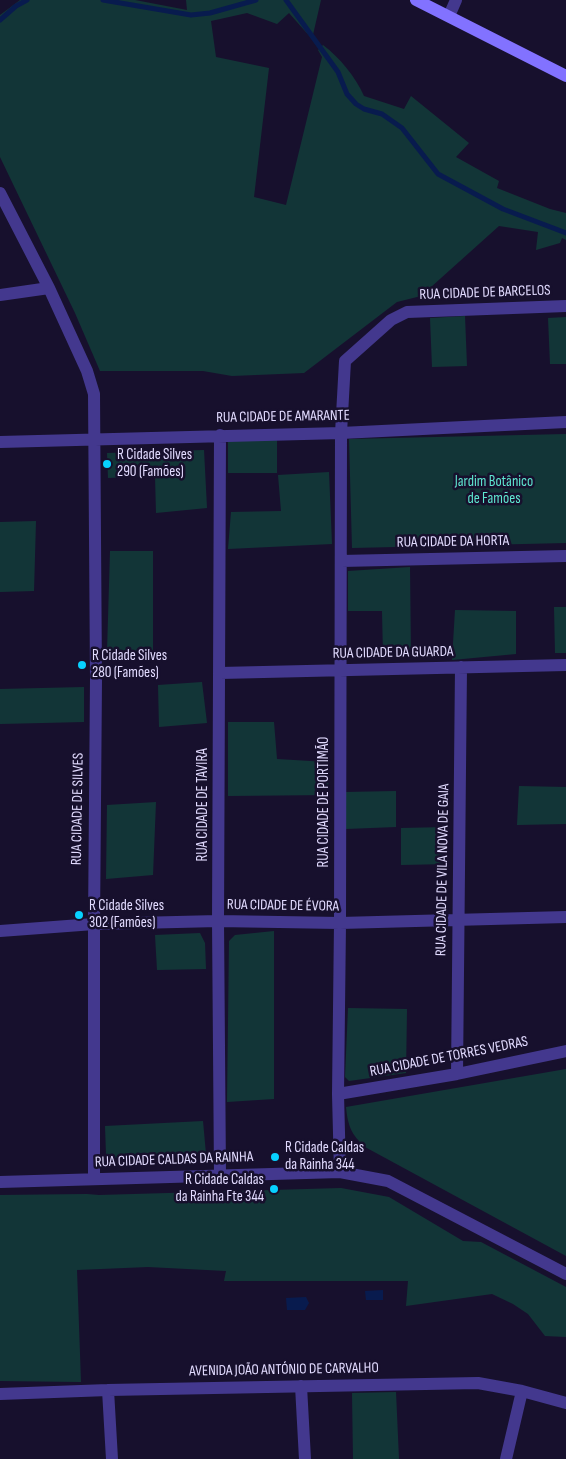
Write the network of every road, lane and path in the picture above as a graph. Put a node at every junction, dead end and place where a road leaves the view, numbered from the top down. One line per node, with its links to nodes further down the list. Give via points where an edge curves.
1 (416, 0): 3 (street)
2 (456, 0): 3 (street)
3 (448, 16): 4 (street)
4 (566, 76)
5 (0, 193): 6 (street, RUA CIDADE DE SILVES)
6 (49, 288): 7 (street); 12 (street, RUA CIDADE DE SILVES, via 87,371 94,394)
7 (0, 295)
8 (566, 306): 10 (street, RUA CIDADE DE BARCELOS, via 407,312 391,320 345,361)
9 (566, 422): 10 (street, RUA CIDADE DE AMARANTE)
10 (341, 433): 11 (street, RUA CIDADE DE AMARANTE); 15 (street, RUA CIDADE DE PORTIMÃO)
11 (220, 435): 12 (street, RUA CIDADE DE AMARANTE); 19 (street, RUA CIDADE DE TAVIRA)
12 (94, 438): 13 (street, RUA CIDADE DE AMARANTE); 24 (street, RUA CIDADE DE SILVES)
13 (0, 442)
14 (566, 556): 15 (street, RUA CIDADE DA HORTA)
15 (341, 561): 18 (street, RUA CIDADE DE PORTIMÃO)
16 (566, 665): 17 (street, RUA CIDADE DA GUARDA)
17 (461, 667): 18 (street, RUA CIDADE DA GUARDA); 21 (street, RUA CIDADE DE VILA NOVA DE GAIA)
18 (341, 670): 19 (street, RUA CIDADE DA GUARDA); 23 (street, RUA CIDADE DE PORTIMÃO)
19 (220, 673): 22 (street, RUA CIDADE DE TAVIRA)
20 (566, 917): 21 (street, RUA CIDADE DE ÉVORA)
21 (459, 920): 23 (street, RUA CIDADE DE ÉVORA); 27 (street, RUA CIDADE DE VILA NOVA DE GAIA)
22 (218, 921): 23 (street, RUA CIDADE DE ÉVORA); 24 (street, RUA CIDADE DE ÉVORA); 30 (street, RUA CIDADE DE TAVIRA)
23 (340, 923): 28 (street, RUA CIDADE DE PORTIMÃO)
24 (94, 924): 25 (street, RUA CIDADE DE ÉVORA); 31 (street, RUA CIDADE DE SILVES)
25 (0, 931)
26 (566, 1051): 27 (street, RUA CIDADE DE TORRES VEDRAS)
27 (457, 1074): 28 (street, RUA CIDADE DE TORRES VEDRAS)
28 (338, 1094): 29 (street, RUA CIDADE DE PORTIMÃO)
29 (340, 1172): 30 (street, RUA CIDADE CALDAS DA RAINHA); 33 (street, RUA CIDADE CALDAS DA RAINHA, via 388,1181)
30 (220, 1176): 31 (street, RUA CIDADE CALDAS DA RAINHA)
31 (94, 1179): 32 (street, RUA CIDADE CALDAS DA RAINHA)
32 (0, 1182)
33 (566, 1274)
34 (302, 1386): 35 (street, AVENIDA JOÃO ANTÓNIO DE CARVALHO); 36 (street, AVENIDA JOÃO ANTÓNIO DE CARVALHO, via 478,1383); 40 (street)
35 (108, 1390): 37 (street, AVENIDA JOÃO ANTÓNIO DE CARVALHO); 39 (street)
36 (522, 1391): 38 (street, AVENIDA JOÃO ANTÓNIO DE CARVALHO); 41 (street)
37 (0, 1394)
38 (566, 1403)
39 (112, 1459)
40 (305, 1459)
41 (506, 1459)

